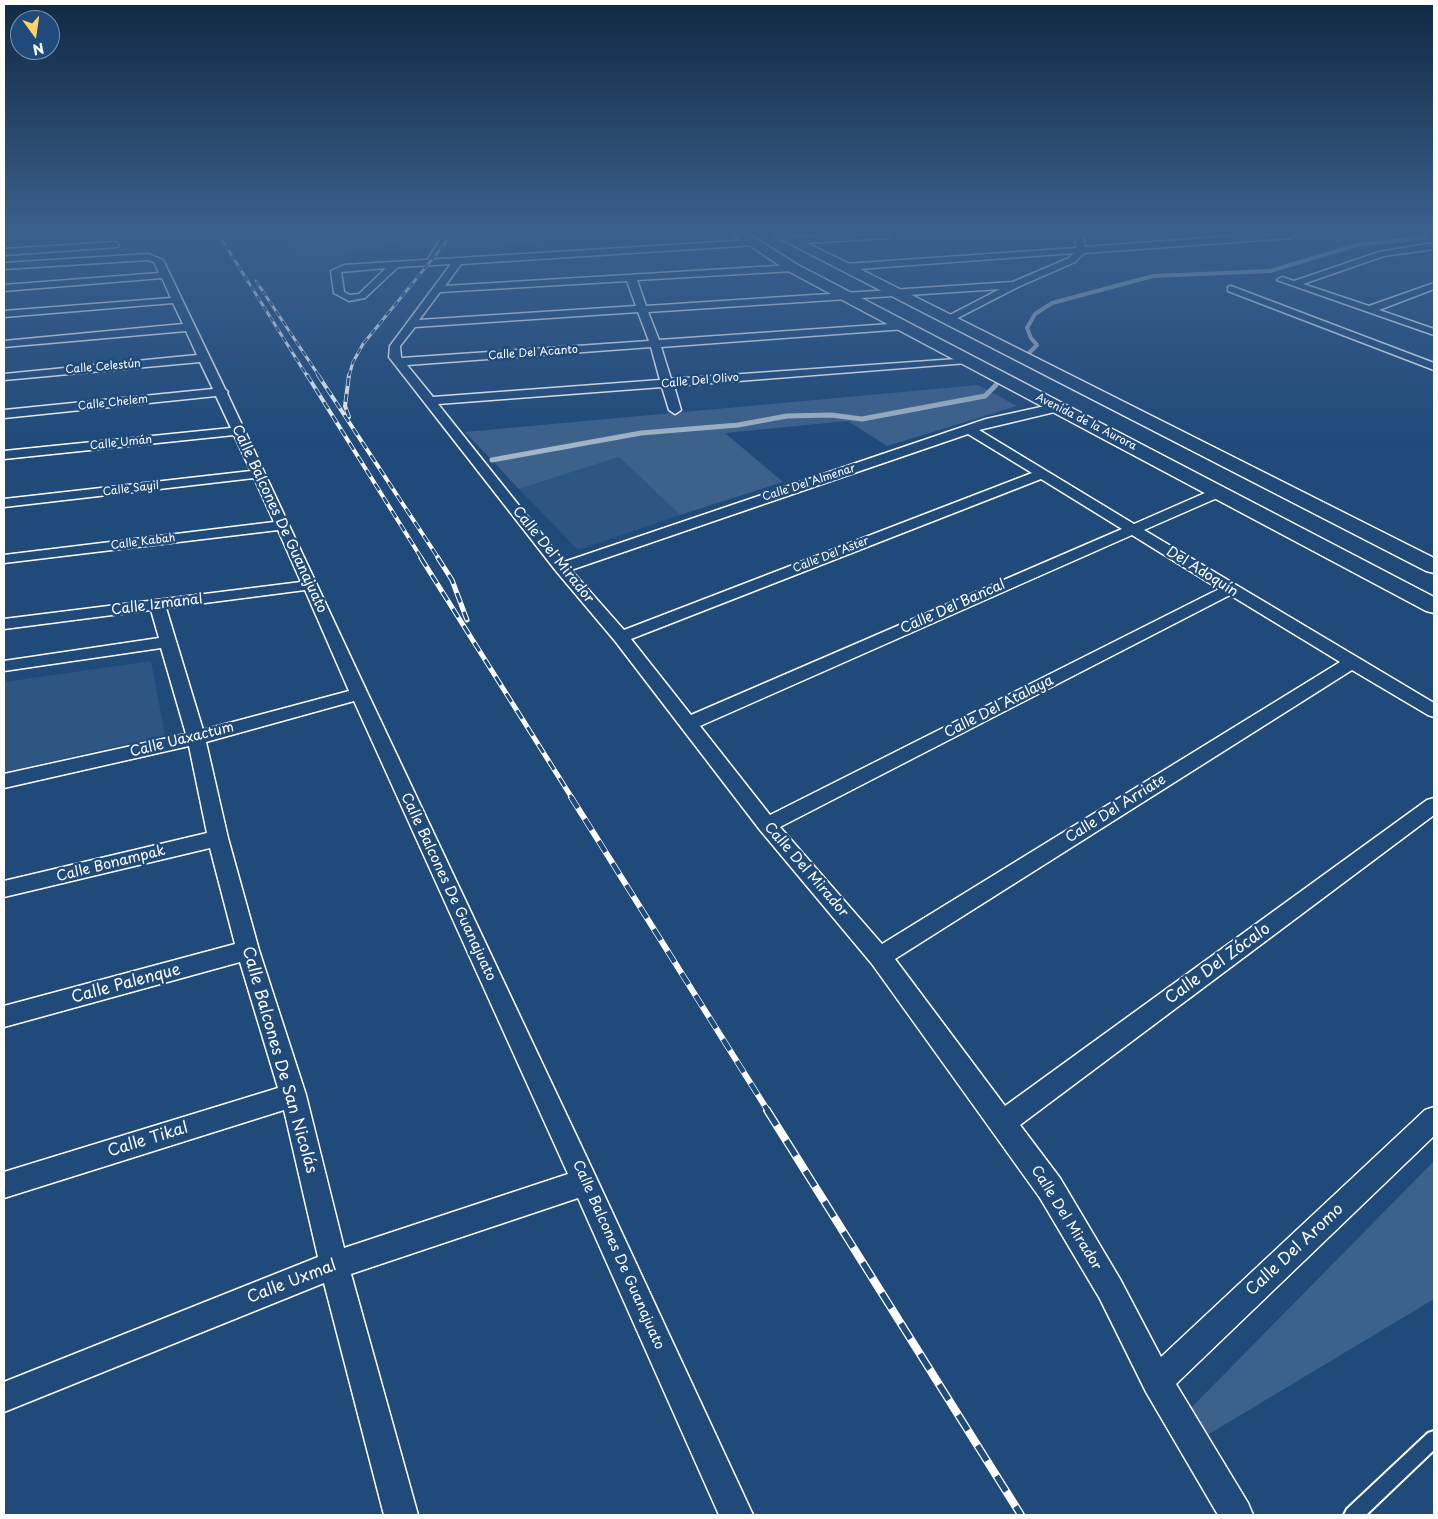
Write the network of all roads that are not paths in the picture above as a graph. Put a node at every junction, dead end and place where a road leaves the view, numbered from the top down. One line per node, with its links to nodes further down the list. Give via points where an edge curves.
1 (105, 306): 14 (street)
2 (181, 306): 18 (street, Calle Balcones De Guanajuato)
3 (425, 306): 16 (street)
4 (641, 306): 12 (street)
5 (691, 306): 12 (street)
6 (867, 306): 17 (main road, Avenida de la Aurora)
7 (921, 306): 15 (main road)
8 (975, 306): 15 (street)
9 (1278, 306): 25 (street)
10 (1356, 306): 13 (street)
11 (1379, 306): 13 (street)
12 (642, 309): 16 (street); 21 (street)
13 (1368, 310): 19 (street)
14 (4, 314)
15 (948, 320): 43 (main road)
16 (411, 324): 24 (street, via 394,346)
17 (905, 326): 21 (street, Calle Del Acanto); 23 (main road, Avenida de la Aurora)
18 (190, 327): 20 (street); 22 (street, Calle Balcones De Guanajuato)
19 (1434, 332)
20 (4, 344)
21 (655, 344): 24 (street, Calle Del Acanto); 27 (street)
22 (203, 358): 26 (street, Calle Celestún); 28 (street, Calle Balcones De Guanajuato)
23 (968, 360): 27 (street, Calle Del Olivo); 30 (main road, Avenida de la Aurora)
24 (399, 362): 29 (street, Calle Del Mirador)
25 (1434, 366)
26 (4, 377)
27 (666, 384): 29 (street, Calle Del Olivo); 31 (street)
28 (222, 392): 32 (street, Calle Chelem); 34 (street, Calle Balcones De Guanajuato)
29 (432, 402): 44 (street, Calle Del Mirador)
30 (1060, 407): 33 (street, Calle Del Almenar, via 1000,419); 38 (main road, Avenida de la Aurora)
31 (675, 410)
32 (4, 414)
33 (971, 430): 37 (street, Del Adoquín); 44 (street, Calle Del Almenar)
34 (238, 431): 35 (street, Calle Umán); 36 (street, Calle Balcones De Guanajuato)
35 (4, 455)
36 (258, 474): 39 (street, Calle Sayil); 40 (street, Calle Balcones De Guanajuato)
37 (1042, 474): 41 (street, Del Adoquín); 50 (street, Calle Del Aster)
38 (1219, 492): 41 (street, Calle Del Bancal); 48 (main road, Avenida de la Aurora)
39 (4, 504)
40 (283, 525): 42 (street, Calle Kabah); 45 (street, Calle Balcones De Guanajuato)
41 (1132, 528): 46 (street, Del Adoquín); 56 (street, Calle Del Bancal)
42 (4, 559)
43 (1434, 566)
44 (561, 568): 50 (street, Calle Del Mirador)
45 (310, 584): 47 (street, Calle Izmanal); 54 (street, Calle Balcones De Guanajuato)
46 (1230, 589): 52 (street, Del Adoquín); 60 (street, Calle Del Atalaya)
47 (157, 605): 49 (street, Calle Izmanal); 51 (street, Calle Balcones De San Nicolás)
48 (1434, 606)
49 (4, 624)
50 (621, 637): 56 (street, Calle Del Mirador)
51 (168, 642): 53 (street); 57 (street, Calle Balcones De San Nicolás)
52 (1352, 662): 55 (street, Del Adoquín); 64 (street, Calle Del Arriate)
53 (4, 666)
54 (359, 694): 57 (street, Calle Uaxactum); 69 (street, Calle Balcones De Guanajuato)
55 (1434, 711)
56 (688, 724): 60 (street, Calle Del Mirador)
57 (196, 738): 58 (street, Calle Uaxactum); 61 (street, Calle Balcones De San Nicolás)
58 (4, 781)
59 (1434, 806): 68 (street, Calle Del Zócalo)
60 (767, 825): 64 (street, Calle Del Mirador)
61 (218, 838): 62 (street, Calle Bonampak); 63 (street, Calle Balcones De San Nicolás)
62 (4, 889)
63 (248, 950): 65 (street, Calle Palenque); 66 (street, Calle Balcones De San Nicolás)
64 (880, 957): 68 (street, Calle Del Mirador)
65 (4, 1017)
66 (293, 1094): 70 (street, Calle Tikal); 71 (street, Calle Balcones De San Nicolás)
67 (1434, 1119): 72 (street, Calle Del Aromo)
68 (1002, 1123): 72 (street, Calle Del Mirador, via 1050,1188 1110,1289)
69 (585, 1182): 71 (street, Calle Uxmal); 76 (street, Calle Balcones De Guanajuato)
70 (4, 1185)
71 (334, 1265): 73 (street, Calle Uxmal); 75 (street, Calle Balcones De San Nicolás)
72 (1157, 1381): 77 (street, Calle Del Mirador)
73 (4, 1397)
74 (1434, 1440): 78 (lane)
75 (401, 1515)
76 (736, 1515)
77 (1236, 1515)
78 (1354, 1515)

